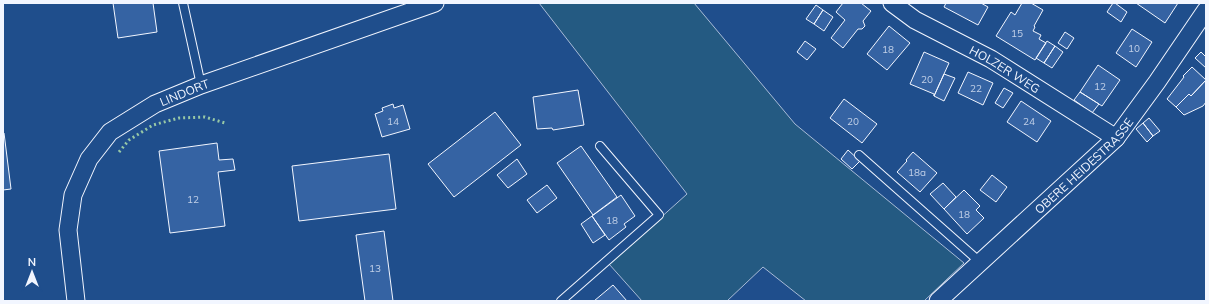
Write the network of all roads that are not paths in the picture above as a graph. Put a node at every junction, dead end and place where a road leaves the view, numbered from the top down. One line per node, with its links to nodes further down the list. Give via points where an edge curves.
1 (183, 3): 5 (lane)
2 (435, 3): 5 (street, LINDORT)
3 (892, 3): 6 (street, HOLZER WEG, via 915,20 991,59)
4 (1206, 10): 6 (street, OBERE HEIDESTRASSE)
5 (201, 85): 10 (street, LINDORT, via 154,104 110,132 89,159 73,195 68,230)
6 (1116, 138): 9 (street, OBERE HEIDESTRASSE)
7 (600, 146): 11 (lane, via 659,215)
8 (859, 155): 9 (lane)
9 (980, 262): 12 (street, OBERE HEIDESTRASSE)
10 (76, 301)
11 (561, 301)
12 (938, 301)

